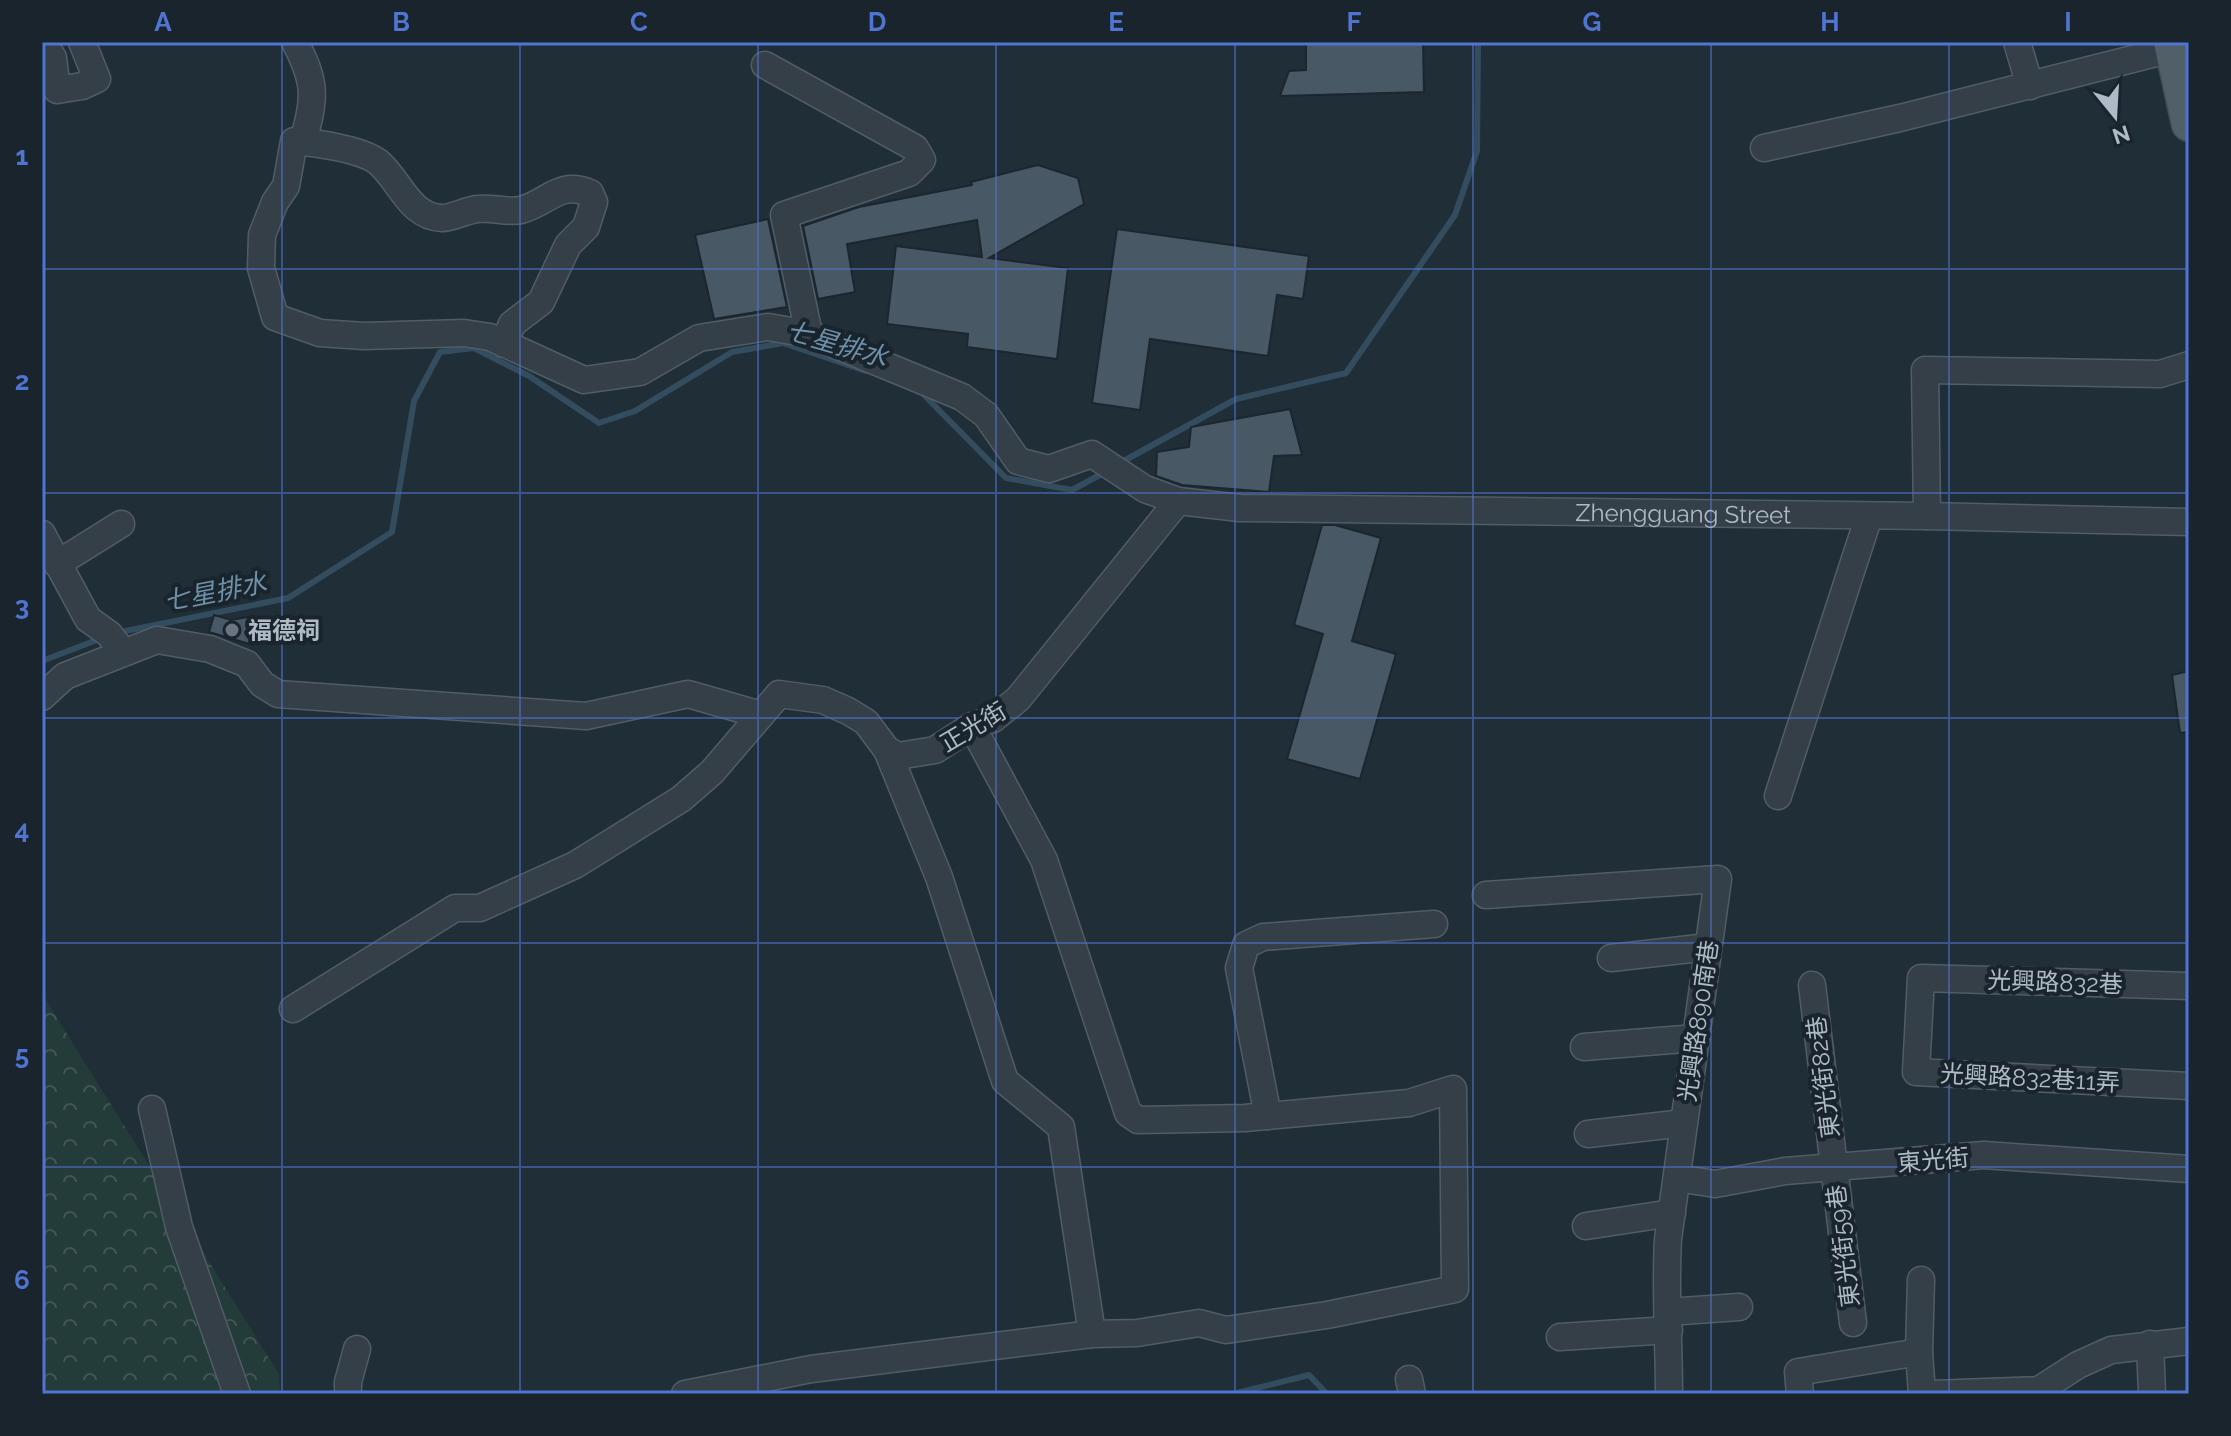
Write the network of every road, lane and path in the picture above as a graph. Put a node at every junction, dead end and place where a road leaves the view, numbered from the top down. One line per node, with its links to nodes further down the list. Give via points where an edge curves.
1 (43, 42): 2 (street, via 53,58 57,90 97,79)
2 (82, 42)
3 (295, 42): 9 (street, via 310,72 312,100)
4 (2017, 42): 7 (street)
5 (2171, 46): 7 (street); 8 (main road)
6 (765, 65): 11 (street, via 915,148 922,160 909,173 784,215)
7 (2030, 86): 10 (street)
8 (2189, 124)
9 (303, 142): 12 (street, Zhengguang Street, via 294,141 286,186 262,235 261,268 275,317 320,333 464,333); 12 (street, via 378,161 415,208 442,218 480,208 523,209 559,191 578,188 590,193 594,202 586,227 568,245 541,302 512,324)
10 (1764, 148)
11 (809, 334): 12 (street, Zhengguang Street, via 768,327 699,338 640,372 584,380); 14 (street, Zhengguang Street, via 962,397 986,415 1018,461 1049,469 1092,454 1145,489)
12 (504, 344)
13 (2189, 365): 16 (street, via 2160,374 1925,370)
14 (1178, 501): 15 (street, Zhengguang Street, via 1251,508); 24 (street, 正光街, via 1018,699 993,719)
15 (1869, 516): 16 (street, Zhengguang Street); 26 (street)
16 (1927, 516): 17 (street, Zhengguang Street)
17 (2189, 522)
18 (121, 524): 20 (street)
19 (42, 534): 20 (street)
20 (57, 564): 21 (street, via 88,619)
21 (123, 652): 22 (street, via 65,676); 23 (street, via 157,640 210,649 247,664 278,694 586,716 688,694)
22 (42, 697)
23 (761, 715): 25 (street, via 779,694 823,700 866,722); 34 (street, via 681,799 575,865 480,908 455,908)
24 (972, 726): 25 (street, 正光街, via 935,750 898,756); 39 (street, via 1044,860 1128,1113 1138,1120)
25 (887, 750): 51 (street, via 939,877 1005,1081 1061,1127)
26 (1778, 796)
27 (1486, 895): 29 (street, 光興路890南巷, via 1718,879)
28 (1434, 924): 39 (street, via 1263,937 1246,945 1239,968)
29 (1708, 947): 30 (street); 35 (street, 光興路890南巷)
30 (1611, 958)
31 (1921, 978): 33 (street, 光興路832巷); 37 (street, 光興路832巷11弄, via 1916,1072)
32 (1812, 985): 42 (street, 東光街82巷)
33 (2189, 986)
34 (293, 1009)
35 (1696, 1038): 36 (street); 40 (street, 光興路890南巷)
36 (1584, 1047)
37 (2189, 1086)
38 (152, 1109): 57 (street, via 179,1227)
39 (1268, 1116): 51 (street, via 1409,1103 1453,1089 1455,1289 1226,1330 1199,1323)
40 (1684, 1123): 41 (street); 44 (street, 光興路890南巷)
41 (1588, 1134)
42 (1834, 1169): 43 (street, 東光街, via 1984,1155); 44 (street, 東光街, via 1785,1171 1715,1184); 50 (street, 東光街59巷)
43 (2189, 1169)
44 (1677, 1178): 45 (street, 光興路890南巷)
45 (1672, 1213): 46 (street); 49 (street, 光興路890南巷, via 1665,1293)
46 (1586, 1226)
47 (1921, 1280): 56 (street)
48 (1739, 1307): 49 (street)
49 (1669, 1321): 52 (street); 60 (street, 光興路890南巷)
50 (1853, 1323)
51 (1092, 1334): 59 (street, via 811,1369)
52 (1560, 1337)
53 (2189, 1341): 54 (street)
54 (2150, 1344): 63 (street, via 2111,1350 2039,1390); 64 (street)
55 (357, 1349): 58 (street)
56 (1919, 1352): 61 (street, via 1798,1372); 62 (street)
57 (237, 1394)
58 (348, 1394)
59 (685, 1394)
60 (1669, 1394)
61 (1800, 1394)
62 (1922, 1394)
63 (1932, 1394)
64 (2152, 1394)

